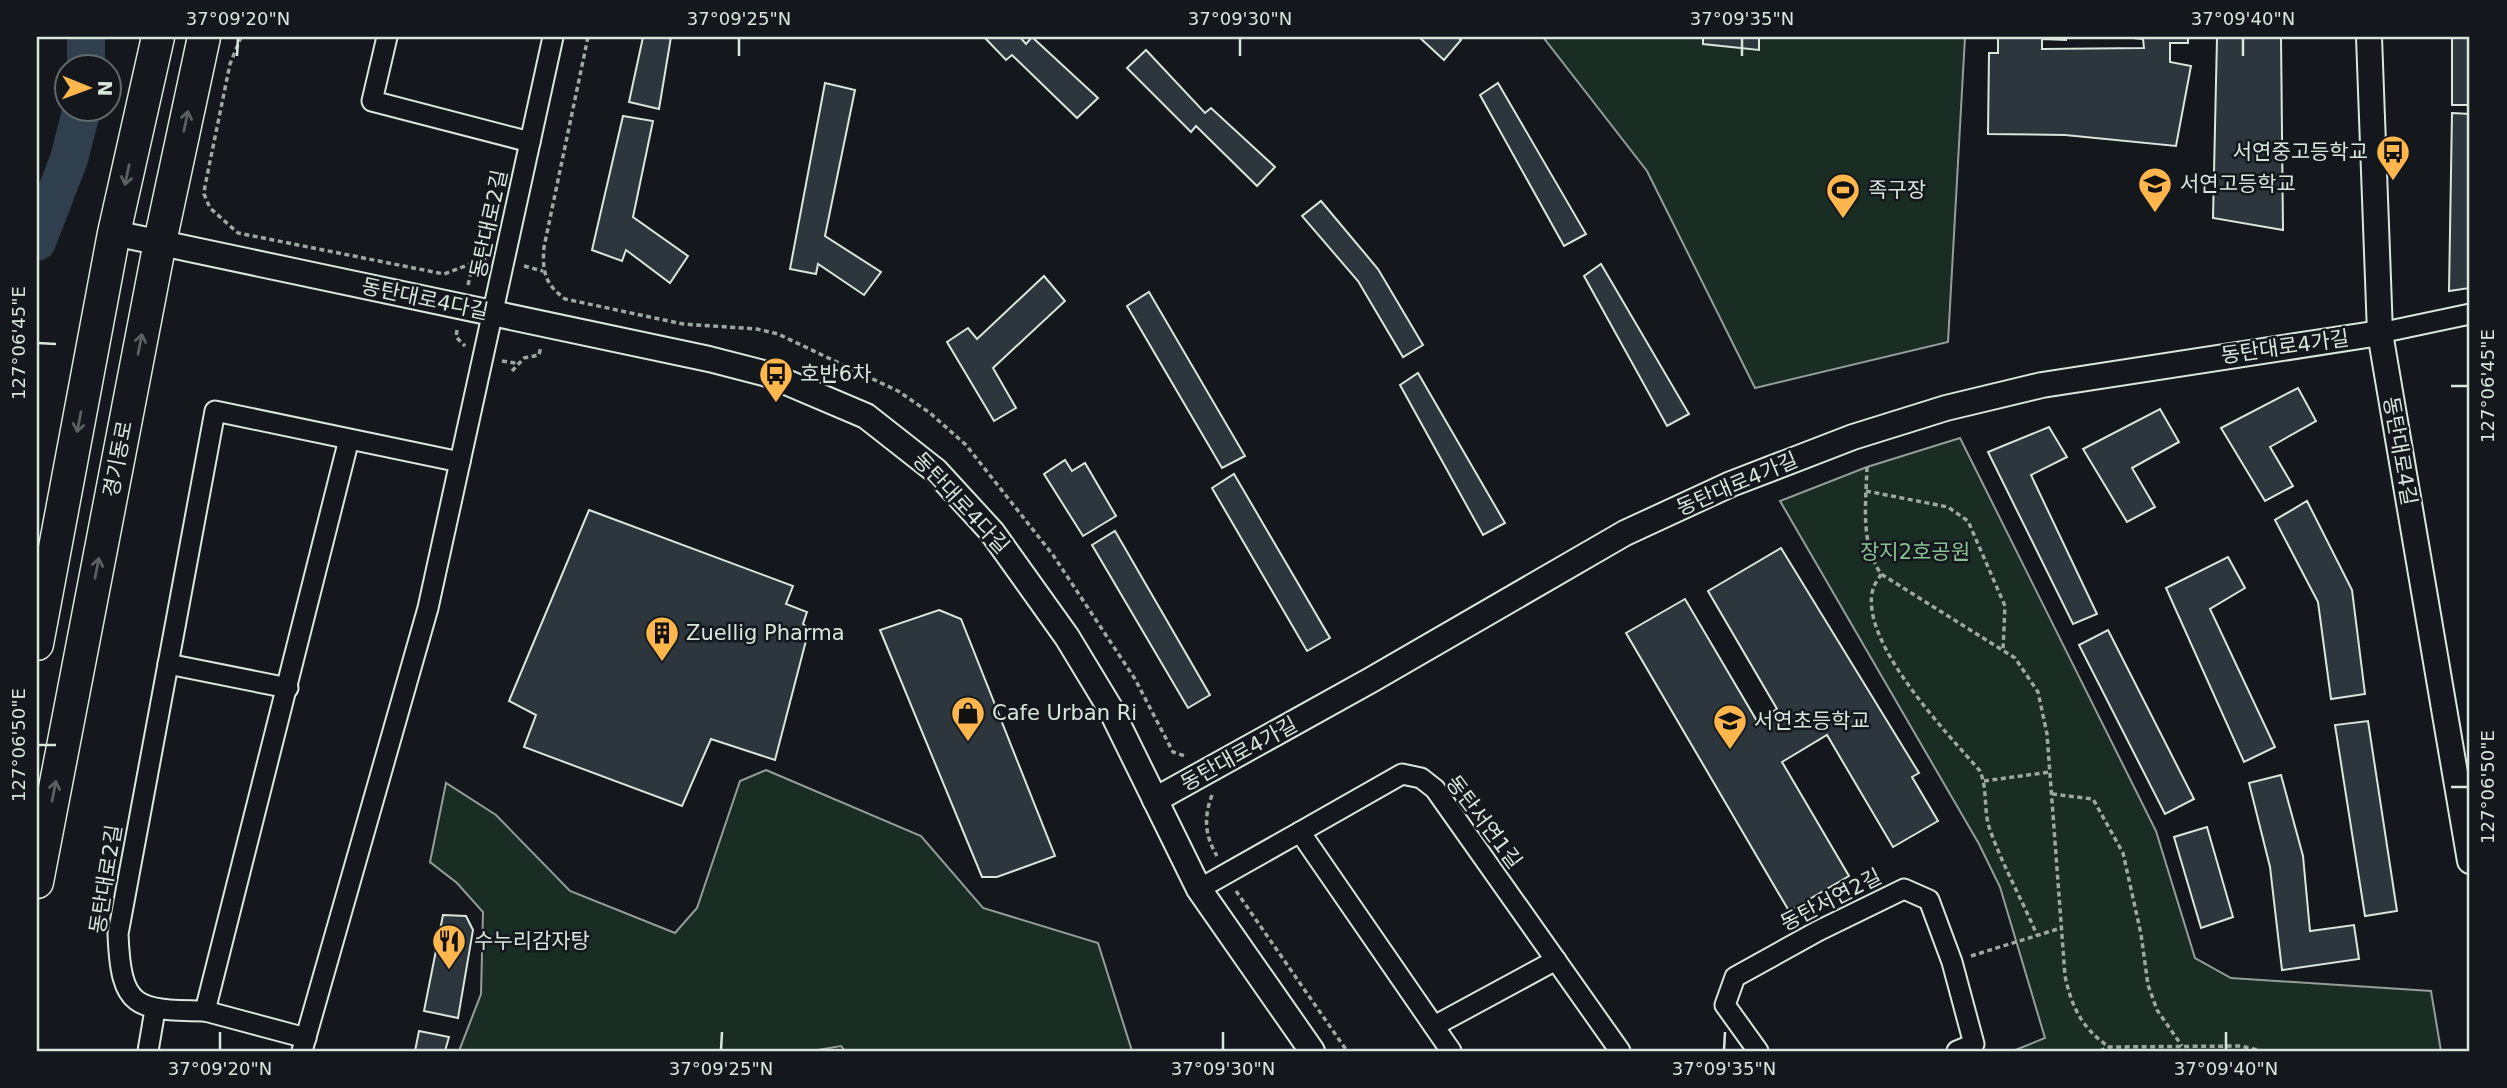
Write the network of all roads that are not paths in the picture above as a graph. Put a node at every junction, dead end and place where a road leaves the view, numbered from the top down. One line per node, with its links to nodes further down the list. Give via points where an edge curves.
1 (158, 37): 7 (main road, one-way to 7)
2 (204, 37): 8 (main road, 경기동로, one-way to 2)
3 (387, 37): 6 (street, via 372,101)
4 (553, 37): 6 (street, 동탄대로2길)
5 (2369, 37): 11 (street, 동탄대로4길)
6 (530, 142): 9 (street, 동탄대로2길)
7 (114, 233): 8 (street, 동탄대로4다길); 14 (main road, one-way to 14)
8 (160, 242): 9 (street, 동탄대로4다길); 20 (main road, 경기동로, one-way to 8)
9 (492, 313): 13 (street, 동탄대로2길); 17 (street, 동탄대로4다길, via 766,374 866,416 912,449 984,524 1028,579 1110,708)
10 (2470, 314): 11 (street)
11 (2380, 333): 17 (street, 동탄대로4가길, via 2042,384 1853,437 1731,484 1625,533); 19 (street, 동탄대로4길)
12 (349, 439): 13 (street, 동탄대로2길); 15 (street, 동탄대로2길, via 215,411); 16 (street)
13 (460, 461): 26 (street, 동탄대로2길, via 428,608)
14 (37, 645)
15 (168, 664): 16 (street); 23 (street, 동탄대로2길, via 118,934 120,974 138,1003)
16 (288, 688): 24 (street)
17 (1155, 800): 21 (street, 동탄대로4다길)
18 (1300, 832): 21 (street, 동탄서연1길); 22 (street, 동탄서연1길, via 1402,774 1421,778 1435,789); 25 (street)
19 (2470, 861)
20 (37, 882)
21 (1199, 889): 29 (street, 동탄대로4다길)
22 (1556, 960): 25 (street); 31 (street, 동탄서연1길)
23 (155, 1010): 24 (street); 28 (street)
24 (205, 1011): 26 (street)
25 (1434, 1026): 30 (street)
26 (304, 1045)
27 (1966, 1048): 32 (street, 동탄서연2길, via 1952,962 1929,900 1903,889 1735,977 1725,1005)
28 (148, 1051)
29 (1312, 1051)
30 (1451, 1051)
31 (1620, 1051)
32 (1758, 1051)

